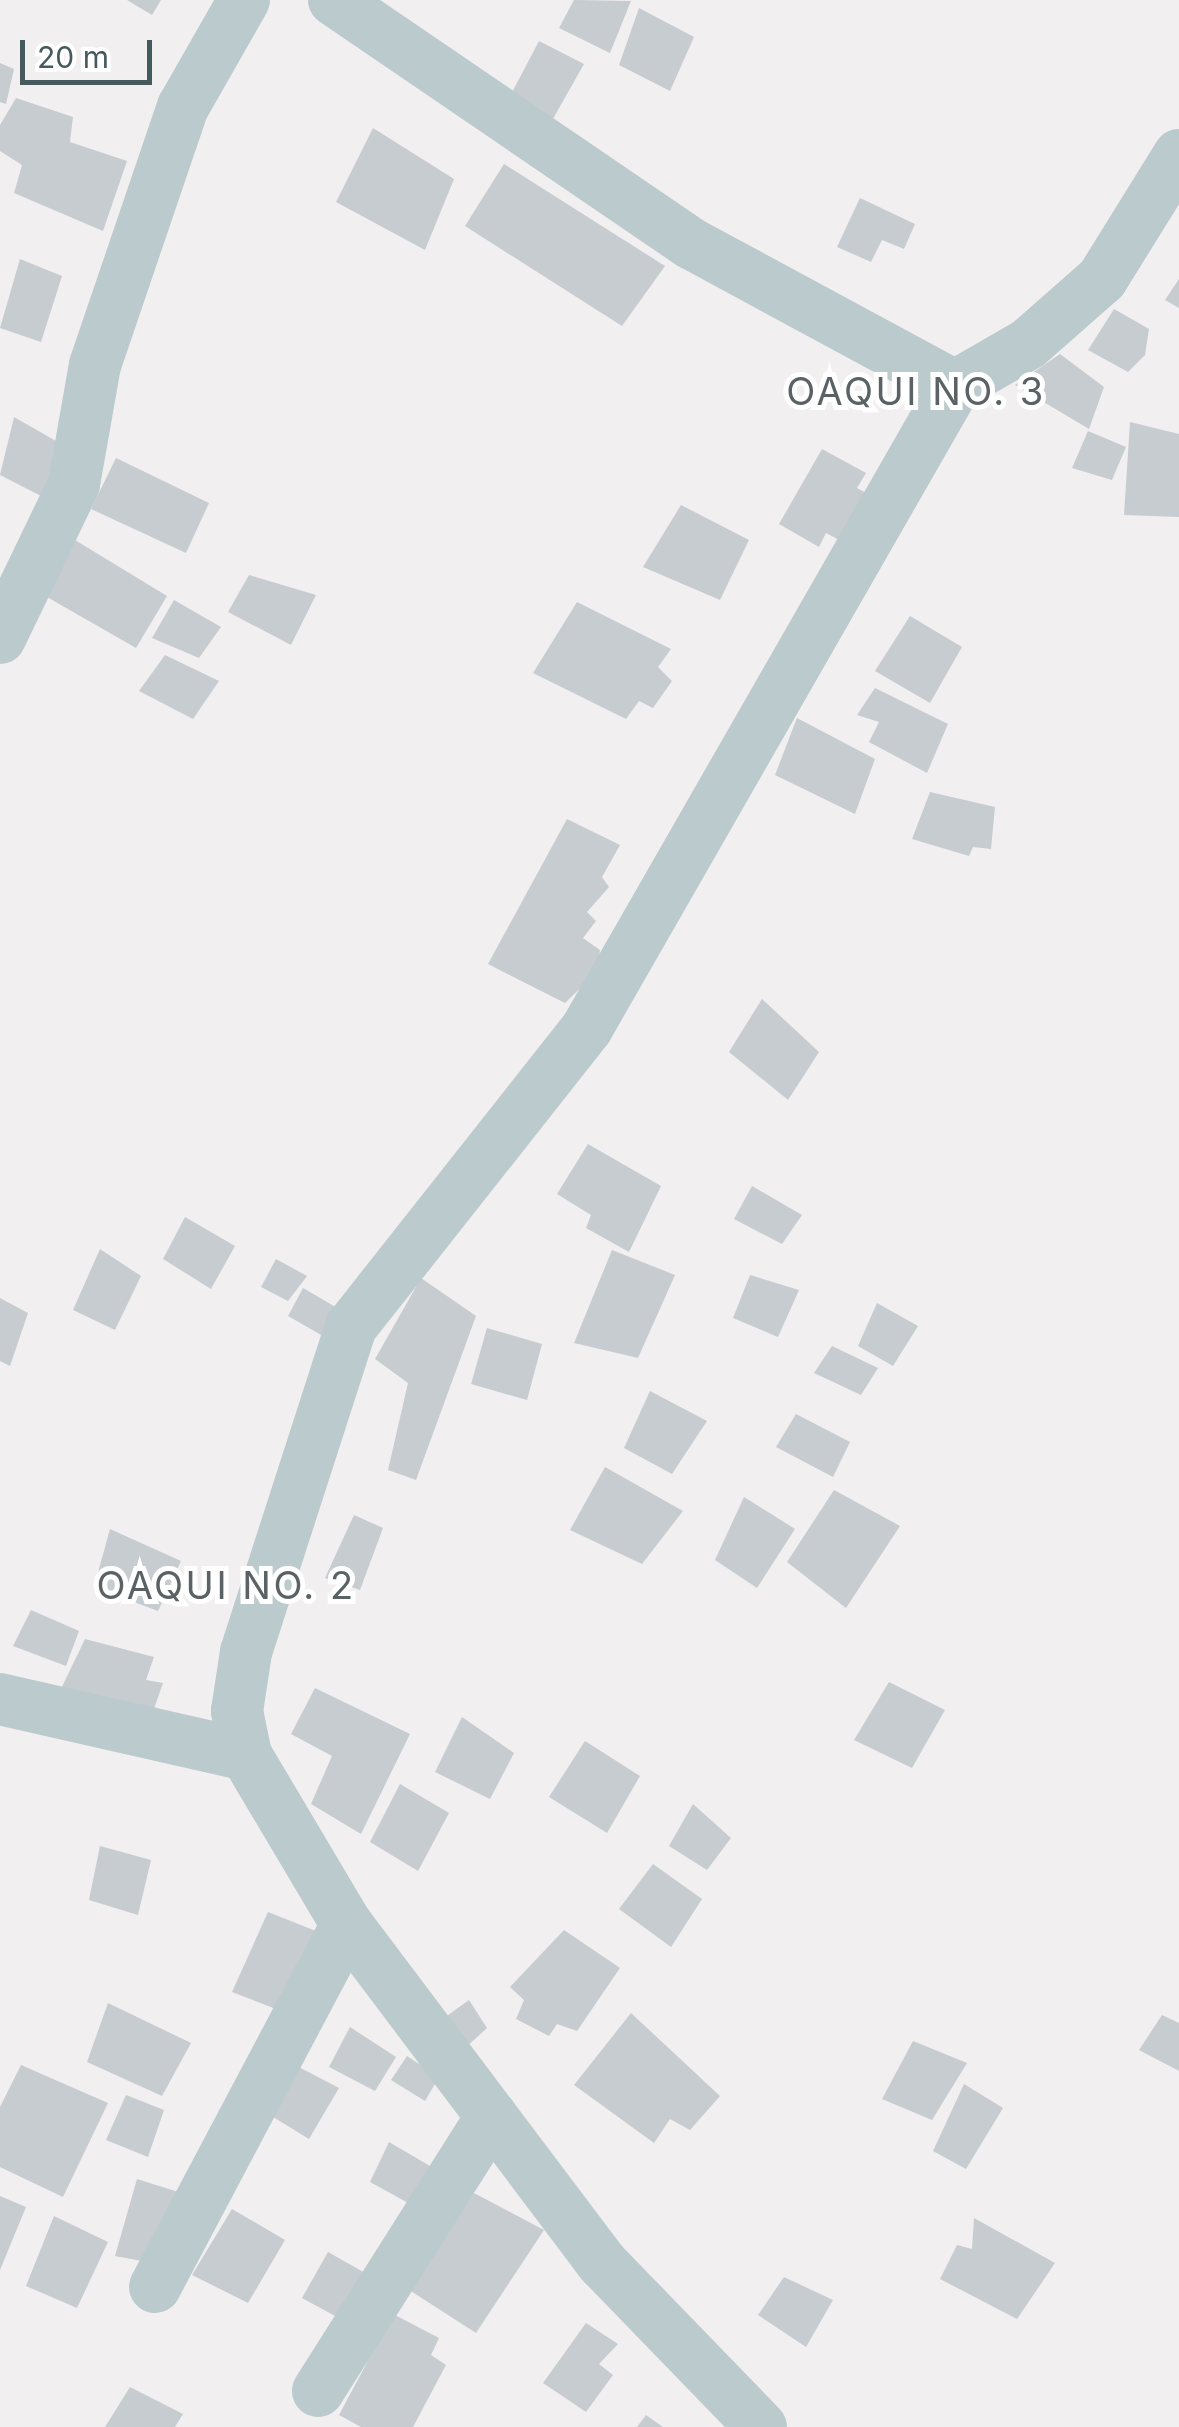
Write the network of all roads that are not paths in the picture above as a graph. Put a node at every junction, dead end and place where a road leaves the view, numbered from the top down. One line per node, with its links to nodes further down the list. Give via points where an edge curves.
1 (244, 0): 5 (street, via 184,107 95,365 74,484)
2 (334, 0): 4 (street, via 692,244)
3 (1179, 155): 4 (street, via 1102,279 1028,344)
4 (955, 386): 7 (street, via 586,1028 351,1327 246,1652 238,1711)
5 (0, 638)
6 (0, 1699): 7 (street)
7 (246, 1755): 8 (street)
8 (348, 1925): 9 (street); 10 (street)
9 (492, 2116): 11 (street); 12 (street, via 636,2302)
10 (155, 2287)
11 (318, 2390)
12 (761, 2427)

